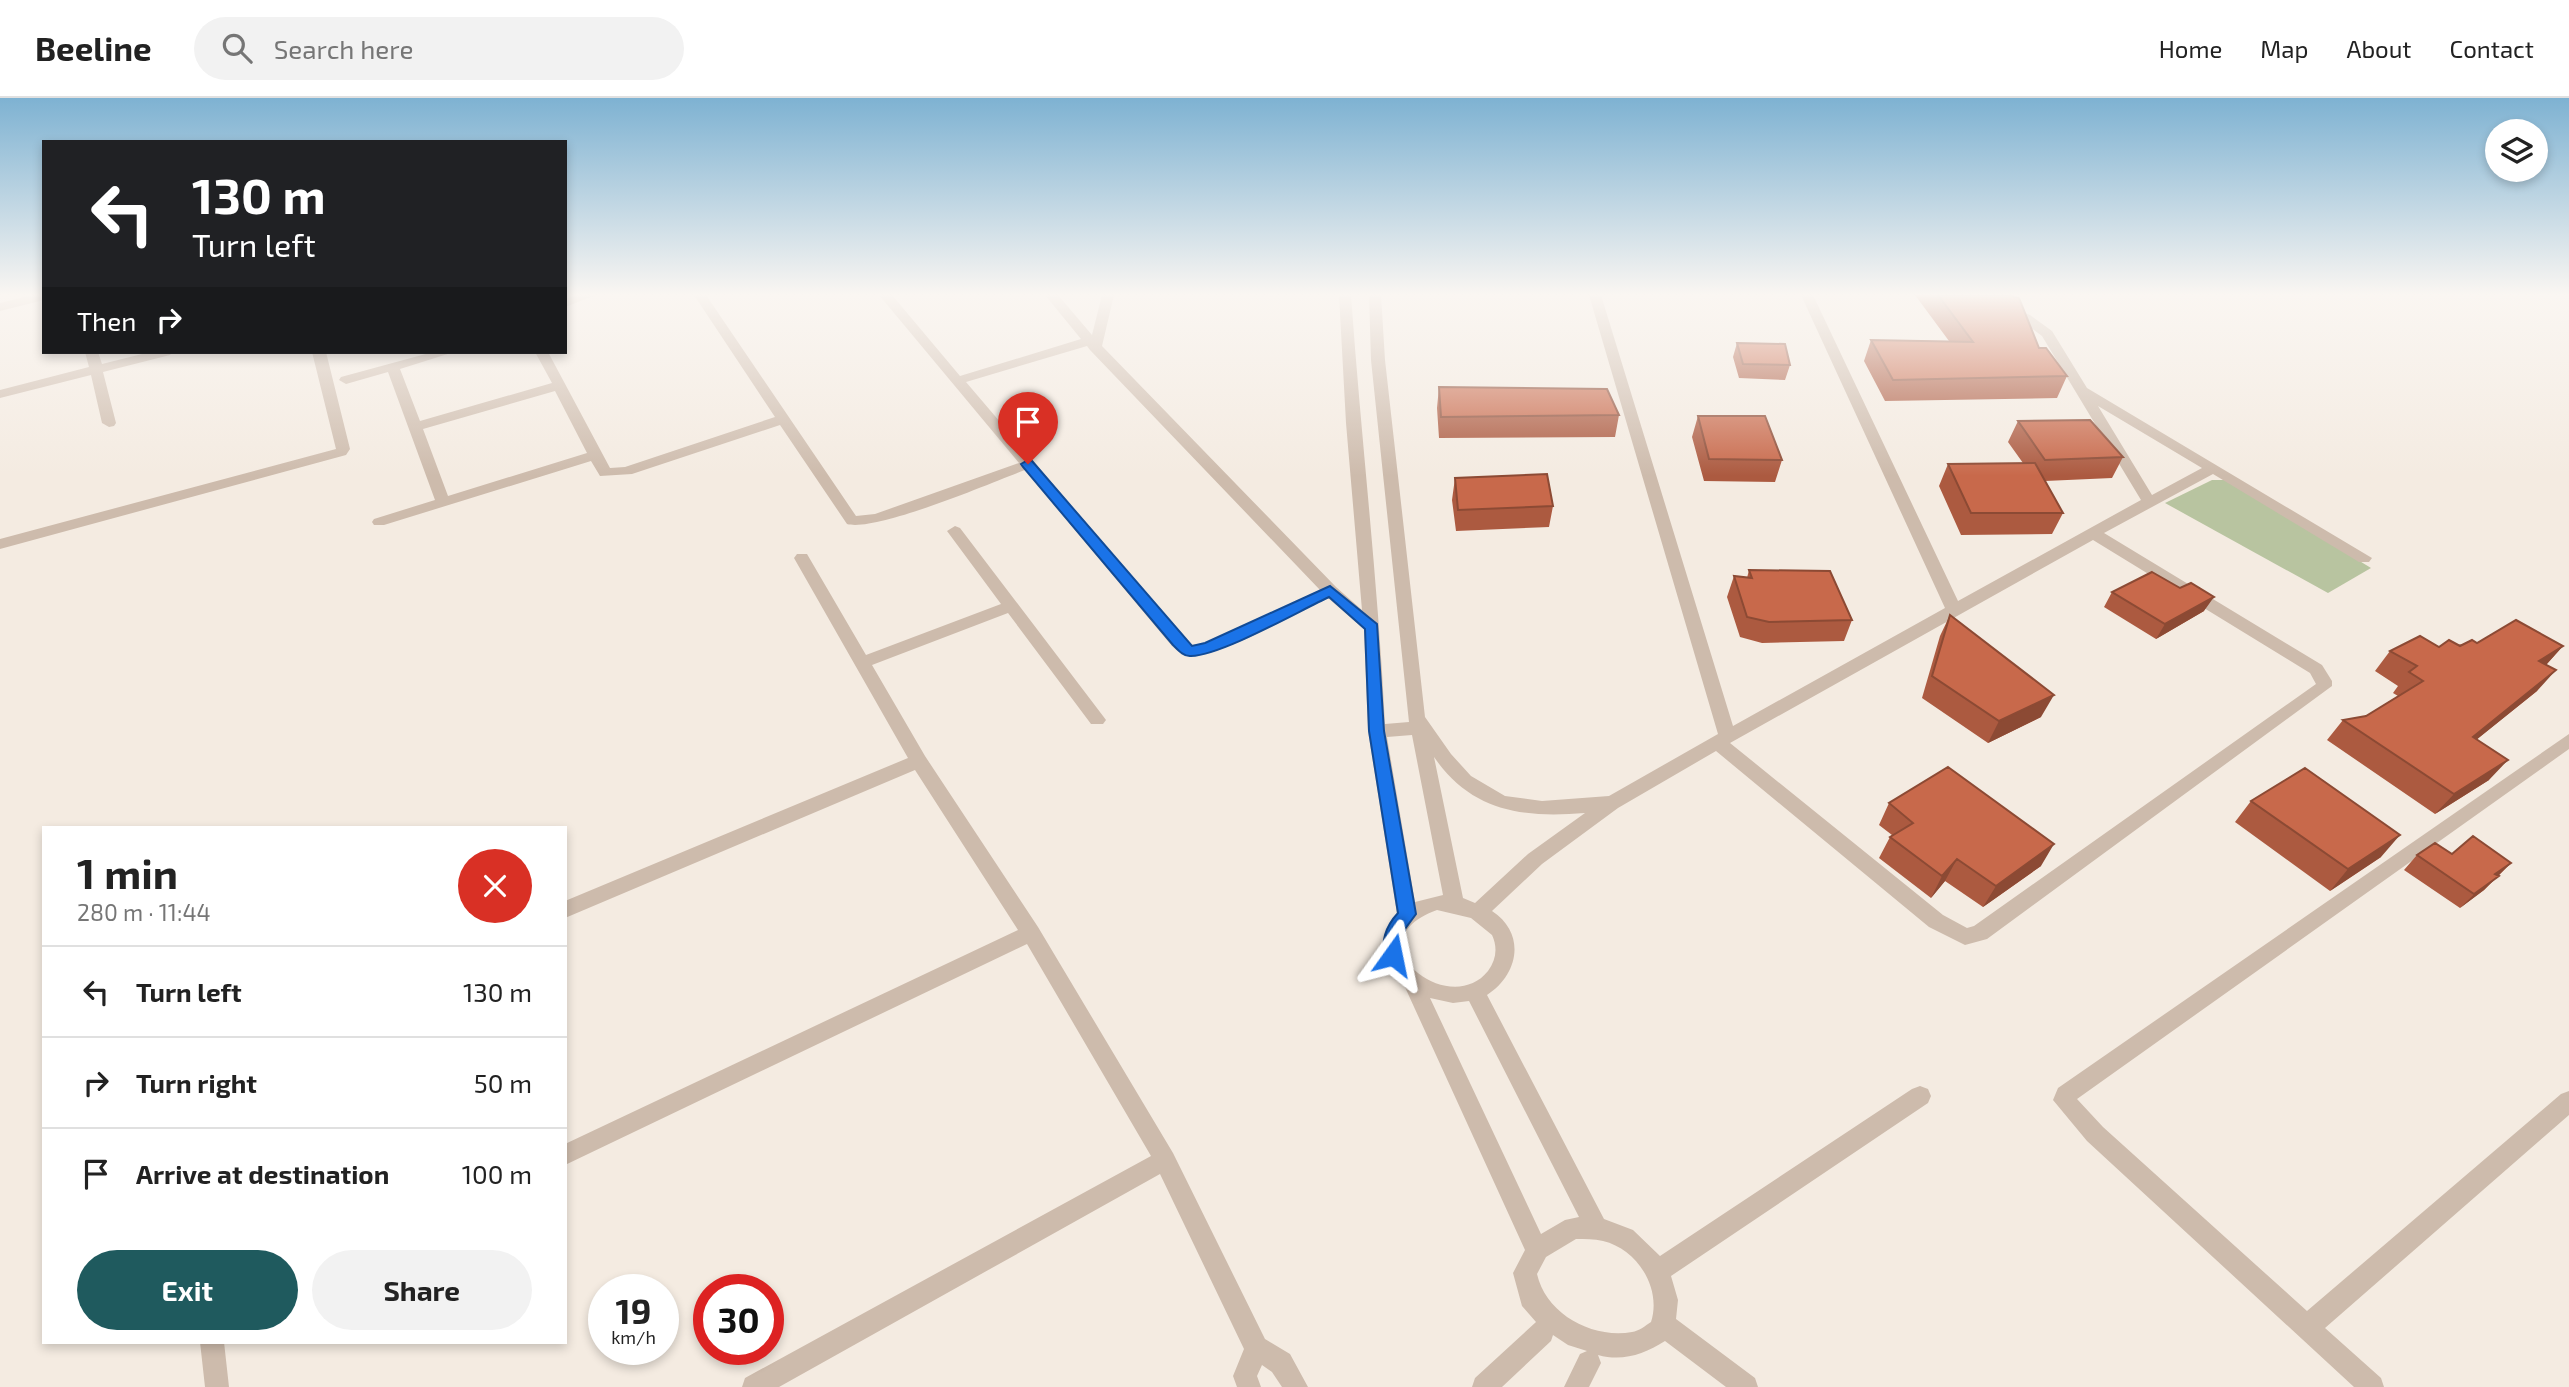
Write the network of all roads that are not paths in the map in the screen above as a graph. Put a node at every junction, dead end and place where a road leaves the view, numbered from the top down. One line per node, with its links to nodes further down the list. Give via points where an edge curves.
1 (93, 355): 16 (street)
2 (151, 355): 16 (street)
3 (320, 355): 33 (street, via 341,452)
4 (436, 355): 15 (street)
5 (544, 355): 19 (street)
6 (740, 355): 22 (street)
7 (935, 355): 18 (street)
8 (1051, 355): 18 (street)
9 (1103, 355): 36 (street)
10 (1349, 355): 39 (street)
11 (1378, 355): 42 (street)
12 (1612, 355): 44 (street)
13 (1835, 355): 38 (street)
14 (2060, 355): 20 (street)
15 (393, 367): 17 (street); 24 (street)
16 (96, 369): 21 (street); 23 (street)
17 (346, 380)
18 (957, 381): 26 (street)
19 (560, 385): 24 (street); 25 (street)
20 (2082, 391): 27 (street); 29 (street)
21 (0, 394)
22 (783, 419): 25 (street, via 627,471 605,473); 26 (street, via 852,521 877,519)
23 (109, 422)
24 (415, 427): 28 (street)
25 (595, 455): 28 (street)
26 (1028, 464): 36 (street, via 1189,652 1209,648)
27 (2214, 468): 29 (street); 35 (street)
28 (443, 502): 30 (street)
29 (2149, 502): 32 (street)
30 (379, 522)
31 (955, 531): 37 (street)
32 (2093, 533): 38 (street); 44 (street, via 2316,669 2323,686 1980,933 1965,937 1936,921)
33 (0, 544)
34 (802, 558): 40 (street)
35 (2364, 558)
36 (1330, 591): 39 (street)
37 (1011, 606): 40 (street); 41 (street)
38 (1954, 610): 44 (street)
39 (1372, 627): 43 (street)
40 (862, 663): 46 (street)
41 (1097, 720)
42 (1417, 721): 43 (street); 47 (street, via 1461,778 1496,800 1516,807 1543,808); 48 (street)
43 (1377, 731): 51 (street)
44 (1722, 739): 47 (street)
45 (2569, 740): 63 (street, via 2066,1095 2067,1106 2095,1134)
46 (919, 761): 49 (street); 52 (street)
47 (1612, 803): 50 (street, via 1535,859)
48 (1454, 902): 50 (street); 51 (street, via 1421,906)
49 (567, 909)
50 (1479, 911): 54 (street, via 1503,937 1505,954 1501,969)
51 (1407, 914): 53 (street, via 1392,940 1393,955)
52 (1031, 933): 57 (street); 58 (street)
53 (1411, 981): 54 (street, via 1442,994); 60 (street)
54 (1474, 992): 59 (street)
55 (1920, 1096): 61 (street)
56 (2569, 1101): 63 (street)
57 (567, 1154)
58 (1165, 1160): 66 (street); 69 (street)
59 (1597, 1228): 60 (street, via 1573,1228 1553,1236); 61 (street, via 1629,1241)
60 (1537, 1251): 64 (street, via 1528,1269 1526,1290)
61 (1658, 1271): 62 (street, via 1666,1305)
62 (1664, 1324): 67 (street, via 1642,1354 1624,1363); 74 (street)
63 (2307, 1327): 75 (street)
64 (1542, 1332): 67 (street, via 1560,1350); 72 (street)
65 (212, 1344): 68 (street)
66 (1256, 1348): 70 (street, via 1245,1376); 71 (street, via 1281,1363)
67 (1589, 1363): 73 (street)
68 (217, 1387)
69 (754, 1387)
70 (1249, 1387)
71 (1296, 1387)
72 (1484, 1387)
73 (1576, 1387)
74 (1746, 1387)
75 (2372, 1387)

